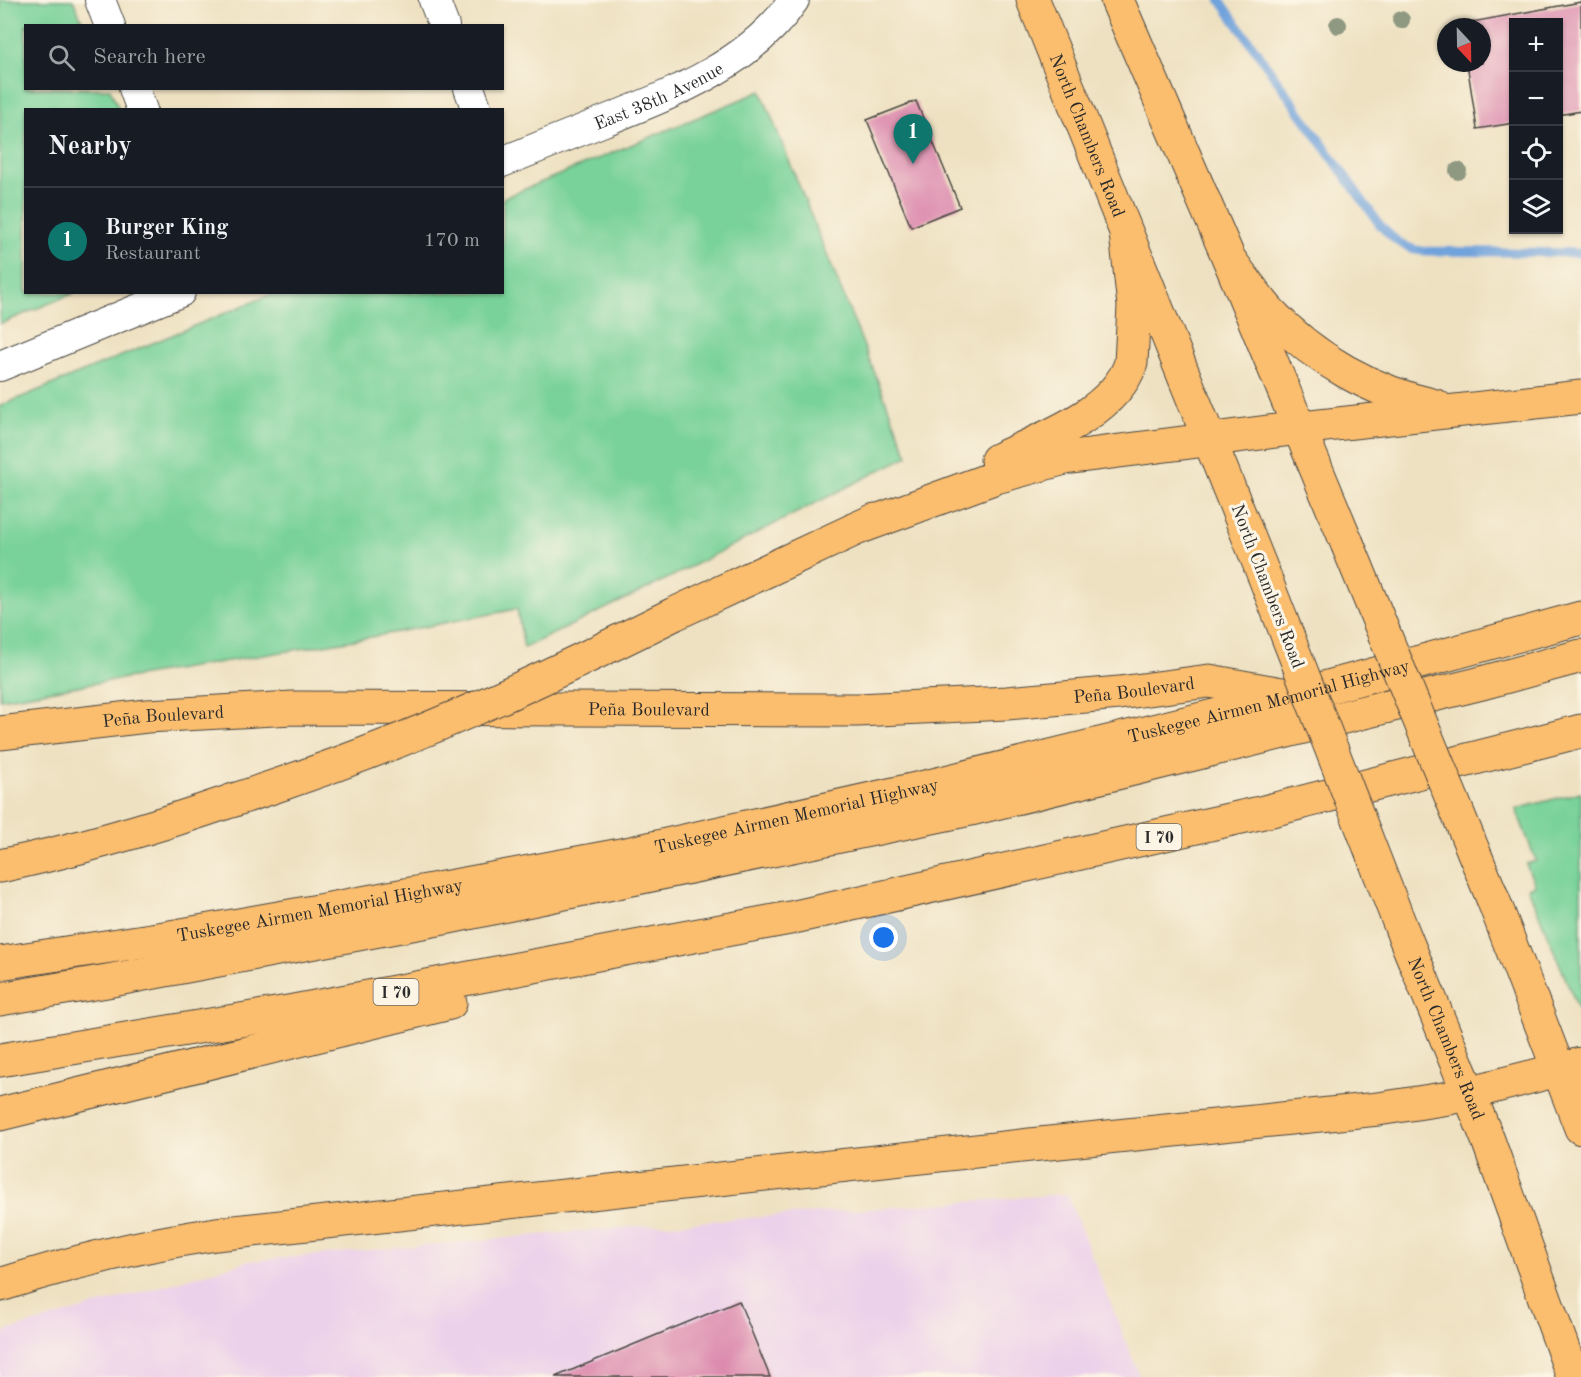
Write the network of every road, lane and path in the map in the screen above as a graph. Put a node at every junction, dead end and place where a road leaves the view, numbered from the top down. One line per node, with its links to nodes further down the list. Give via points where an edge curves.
1 (100, 0): 6 (street)
2 (434, 0): 7 (street)
3 (794, 0): 12 (street, East 38th Avenue, via 756,41 708,74)
4 (1033, 0): 13 (main road, North Chambers Road)
5 (1117, 0): 14 (main road)
6 (109, 24)
7 (443, 24)
8 (135, 90): 10 (street)
9 (470, 90): 11 (street)
10 (141, 108)
11 (476, 108)
12 (504, 161)
13 (1126, 233): 20 (main road, North Chambers Road); 21 (main road, via 1133,335 1131,363 1118,387 1076,421)
14 (1229, 260): 18 (main road, via 1270,311 1307,346 1331,362 1387,392); 19 (main road)
15 (175, 294): 16 (street)
16 (0, 366)
17 (1581, 397): 18 (main road)
18 (1462, 410): 19 (main road)
19 (1300, 428): 20 (main road); 32 (main road, bridge, via 1493,899)
20 (1211, 441): 21 (main road, via 1101,452 1032,465); 33 (main road, North Chambers Road, bridge)
21 (855, 529): 27 (main road, bridge, via 550,675 345,762 93,844)
22 (1581, 618): 24 (main road, Tuskegee Airmen Memorial Highway)
23 (1581, 656): 30 (main road, via 975,808 449,917)
24 (1295, 696): 26 (main road, Peña Boulevard, via 1209,681 1063,699 932,708 293,708 147,716); 29 (main road, Tuskegee Airmen Memorial Highway, via 929,786 626,854 313,912)
25 (1581, 732): 28 (main road, I 70, via 1185,831)
26 (0, 733)
27 (0, 866)
28 (790, 918): 31 (main road, I 70, via 310,1008); 34 (main road)
29 (0, 963)
30 (0, 999)
31 (0, 1060)
32 (1570, 1068): 33 (main road); 35 (main road)
33 (1468, 1093): 36 (main road, via 1378,1108 216,1234 102,1255); 37 (main road, North Chambers Road)
34 (0, 1114)
35 (1581, 1128)
36 (0, 1285)
37 (1573, 1377)

